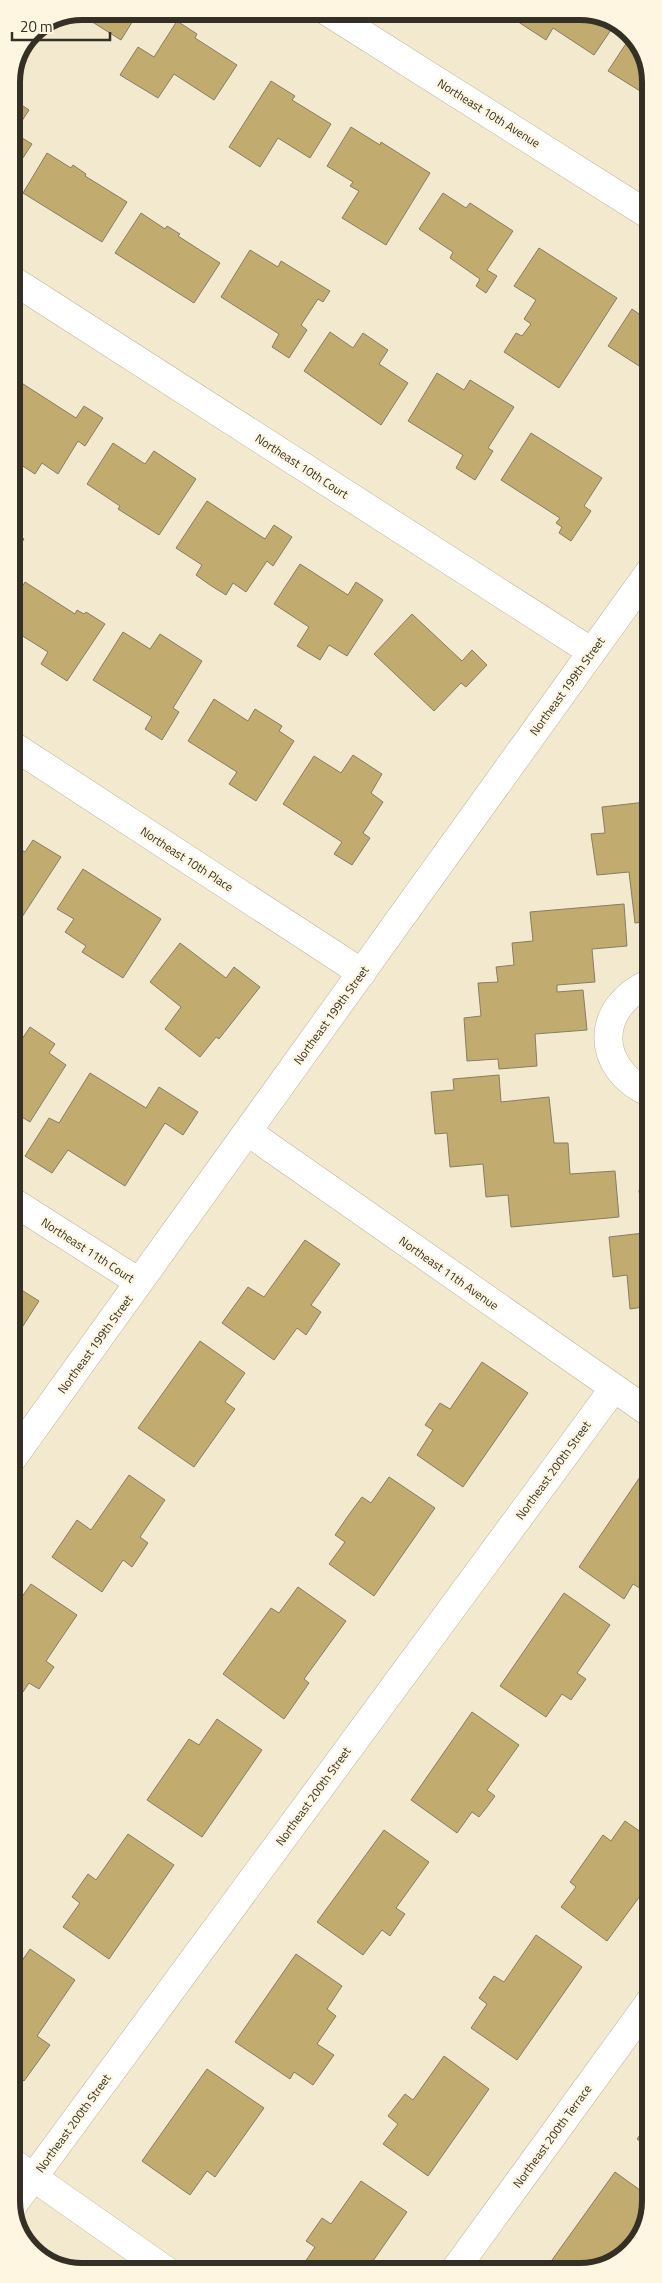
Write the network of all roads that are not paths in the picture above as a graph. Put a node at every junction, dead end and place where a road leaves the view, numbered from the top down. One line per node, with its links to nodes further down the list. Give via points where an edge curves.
1 (341, 20): 2 (street, Northeast 10th Avenue)
2 (642, 211)
3 (20, 285): 5 (street, Northeast 10th Court)
4 (642, 582): 5 (street, Northeast 199th Street)
5 (592, 652): 7 (street, Northeast 199th Street)
6 (20, 750): 7 (street, Northeast 10th Place)
7 (362, 973): 10 (street, Northeast 199th Street)
8 (642, 987): 9 (street, via 620,1003 611,1020 608,1039 611,1057 620,1073)
9 (642, 1090)
10 (248, 1132): 12 (street, Northeast 199th Street); 13 (street, Northeast 11th Avenue)
11 (20, 1206): 12 (street, Northeast 11th Court)
12 (139, 1282): 15 (street, Northeast 199th Street)
13 (614, 1388): 14 (street, Northeast 11th Avenue); 17 (street, Northeast 200th Street)
14 (642, 1407)
15 (20, 1448)
16 (642, 2012): 19 (street, Northeast 200th Terrace)
17 (23, 2170): 18 (street)
18 (156, 2263)
19 (460, 2263)

